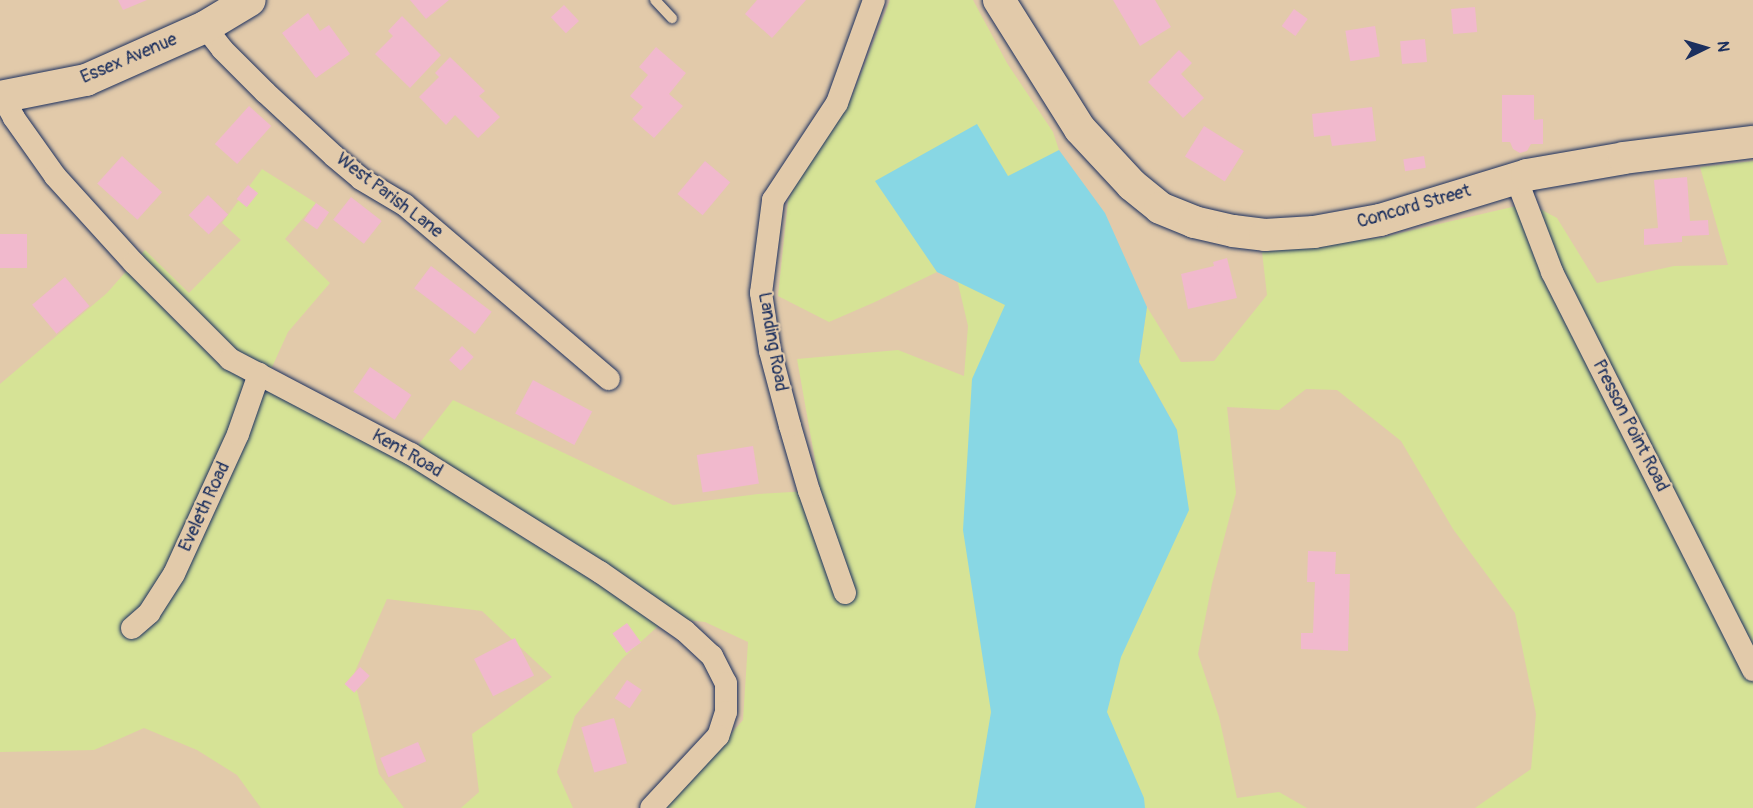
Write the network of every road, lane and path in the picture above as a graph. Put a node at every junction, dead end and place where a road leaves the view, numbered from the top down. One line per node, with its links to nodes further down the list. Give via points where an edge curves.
1 (250, 0): 6 (main road, Essex Avenue)
2 (656, 0): 5 (lane)
3 (874, 0): 12 (street, Landing Road, via 837,103 773,200 760,293 770,351 790,426)
4 (999, 0): 9 (main road, Concord Street, via 1080,129 1110,163 1160,208 1194,222 1265,235 1314,232 1380,220)
5 (672, 18)
6 (205, 27): 7 (main road, Essex Avenue, via 87,80); 11 (street, West Parish Lane, via 257,85 334,156 361,179 405,205)
7 (1, 96): 10 (street, Kent Road, via 55,176 134,263 230,359)
8 (1753, 142): 9 (main road, Concord Street, via 1624,158)
9 (1516, 178): 14 (street, Presson Point Road, via 1552,273)
10 (258, 374): 13 (street, Eveleth Road, via 238,434 174,574 149,613); 15 (street, Kent Road, via 426,464 600,572 685,631 712,656 726,683 726,712 718,736)
11 (609, 379)
12 (845, 592)
13 (132, 628)
14 (1753, 670)
15 (651, 808)

